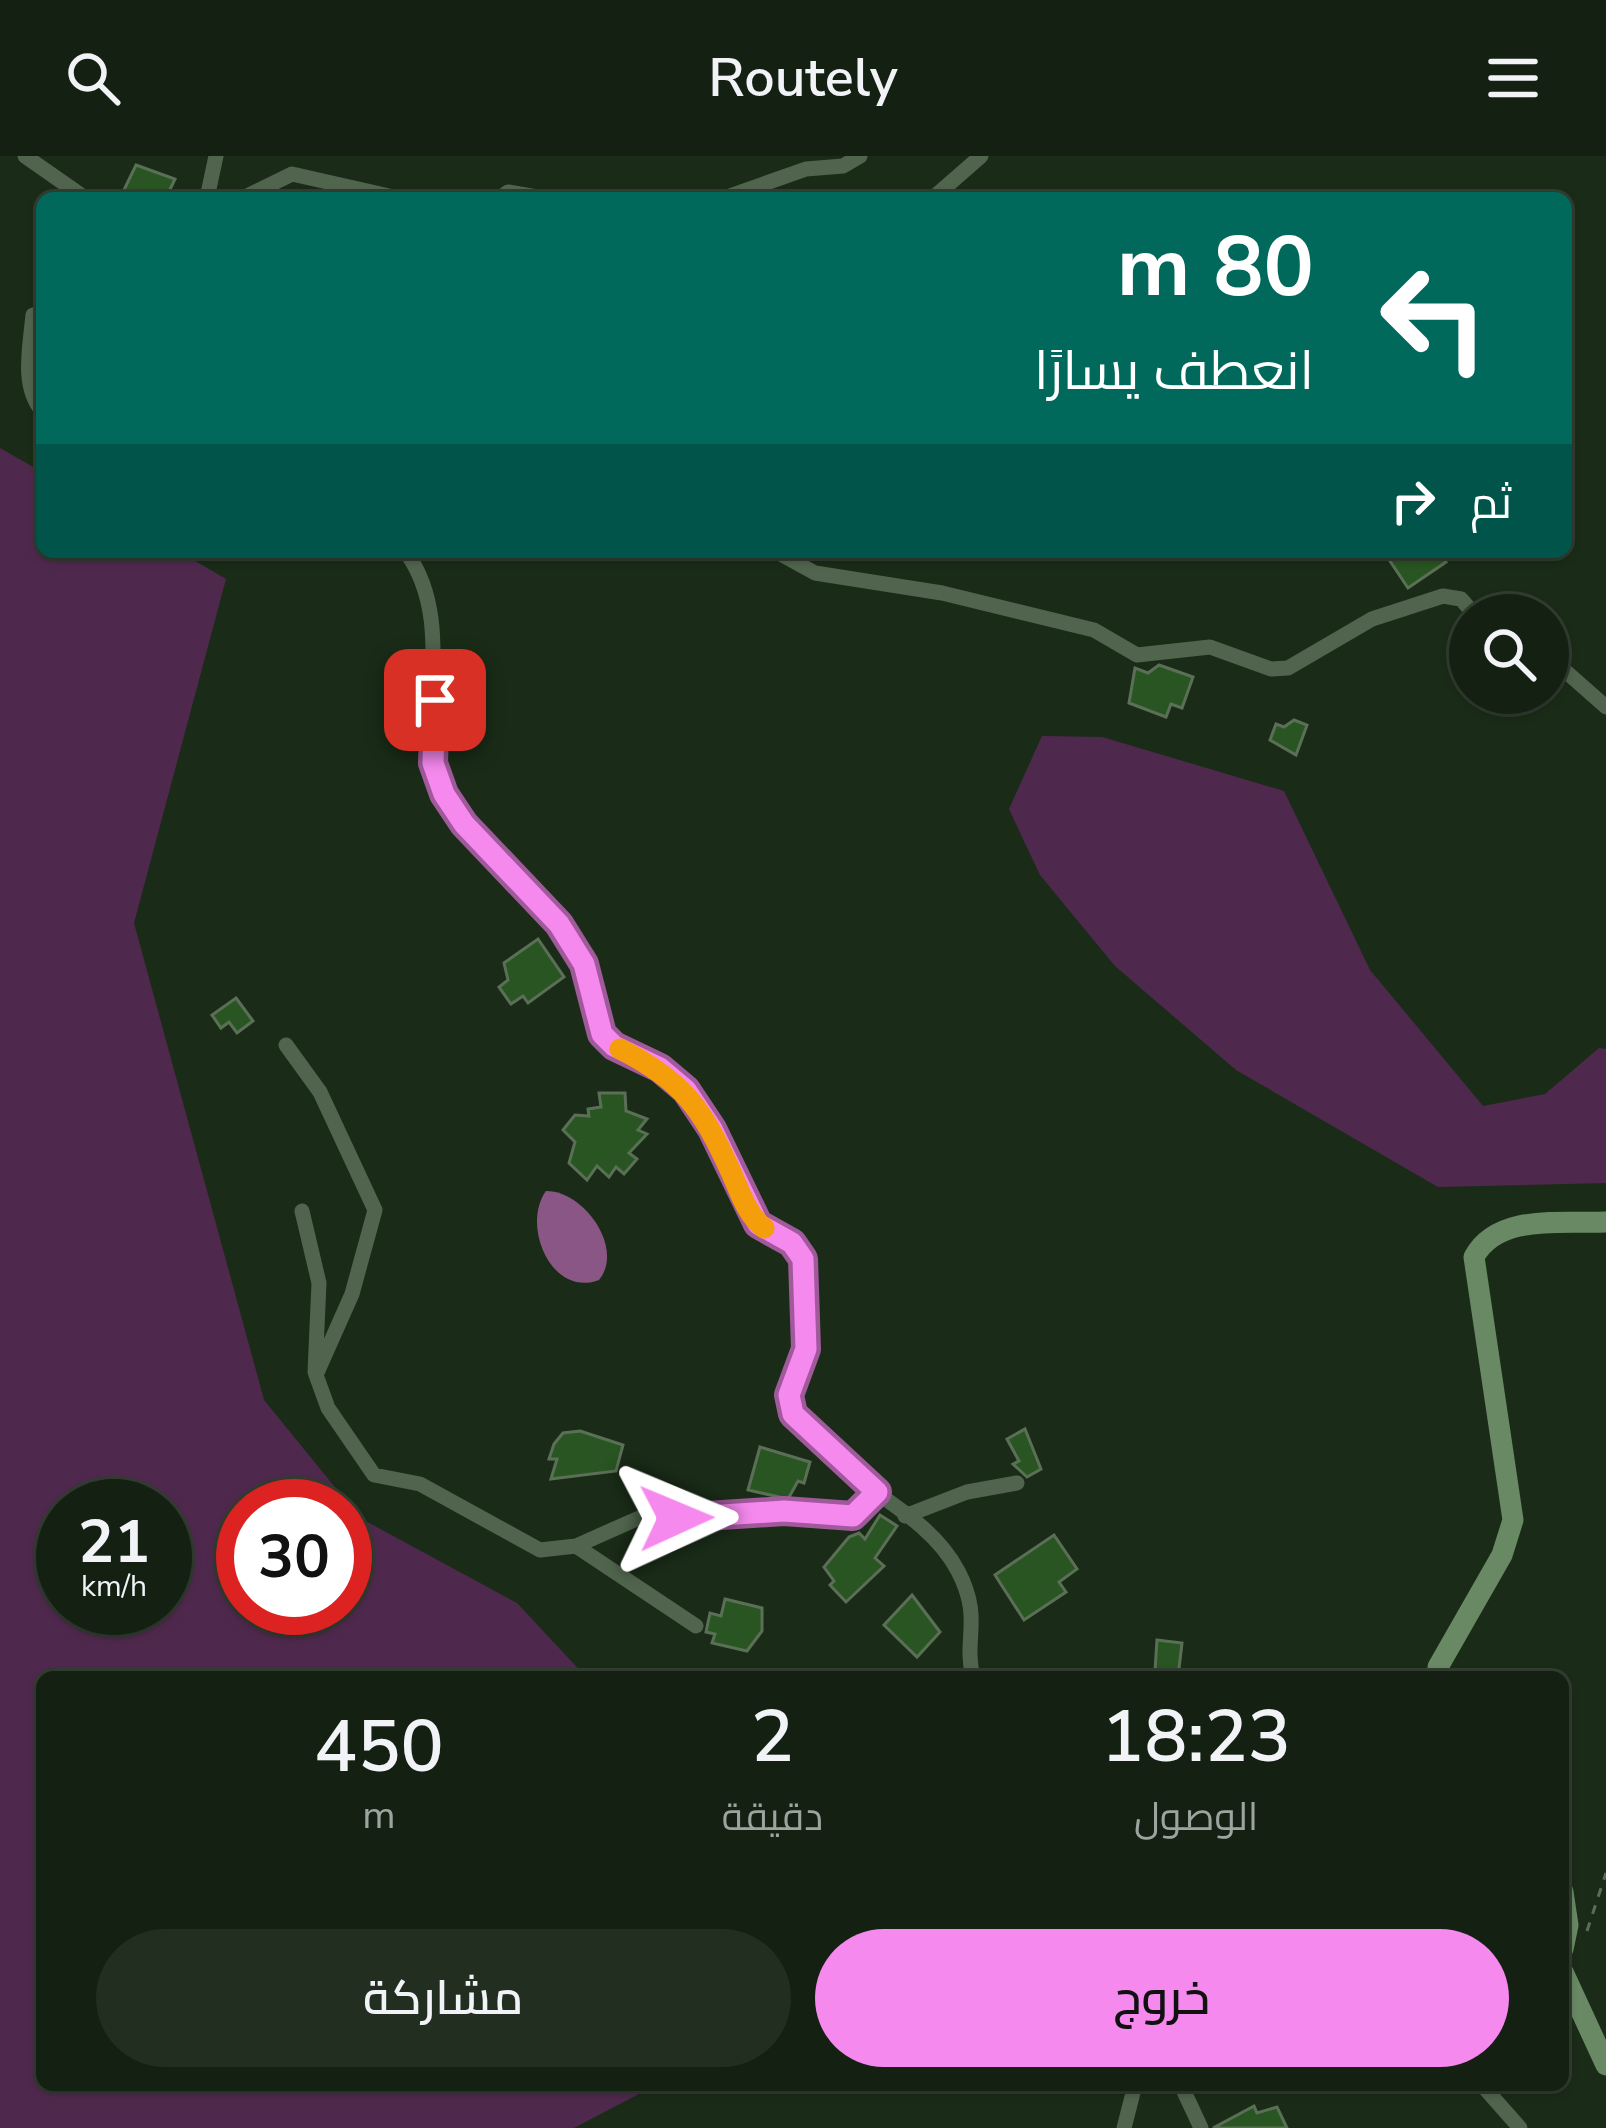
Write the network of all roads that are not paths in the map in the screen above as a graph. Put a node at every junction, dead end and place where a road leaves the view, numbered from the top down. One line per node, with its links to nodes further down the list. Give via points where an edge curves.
1 (25, 156): 5 (street)
2 (216, 156): 6 (street)
3 (860, 156): 9 (street)
4 (981, 156): 10 (street)
5 (76, 192)
6 (208, 192)
7 (255, 192): 8 (street, via 292,174)
8 (378, 192)
9 (741, 192)
10 (940, 192)
11 (36, 314): 12 (street, via 29,356)
12 (36, 404)
13 (410, 558): 23 (street, via 431,619 433,763 444,794 559,924 584,964 602,1034 686,1090 758,1224 803,1259 806,1349 789,1395 793,1414)
14 (788, 558): 15 (street, via 815,573 942,592 1094,630 1137,655 1210,647 1270,669 1288,668 1372,619)
15 (1449, 597)
16 (1569, 675): 17 (street)
17 (1606, 707)
18 (286, 1045): 21 (street, via 320,1092 375,1210 352,1294)
19 (302, 1211): 21 (street, via 319,1283)
20 (1606, 1222): 28 (main road, via 1523,1225 1495,1233 1474,1257 1513,1520)
21 (316, 1375): 25 (street, via 328,1408 374,1475 420,1484 540,1550)
22 (1017, 1483): 24 (street)
23 (877, 1492): 24 (street); 25 (street, via 853,1516 638,1518)
24 (905, 1516): 27 (street, via 934,1539 964,1585 975,1624)
25 (576, 1546): 26 (street)
26 (696, 1626)
27 (973, 1671)
28 (1438, 1671)
29 (1569, 1985): 30 (main road)
30 (1606, 2065)
31 (1133, 2091): 34 (street)
32 (1184, 2091): 35 (street)
33 (1486, 2091): 36 (street)
34 (1124, 2128)
35 (1202, 2128)
36 (1520, 2128)

